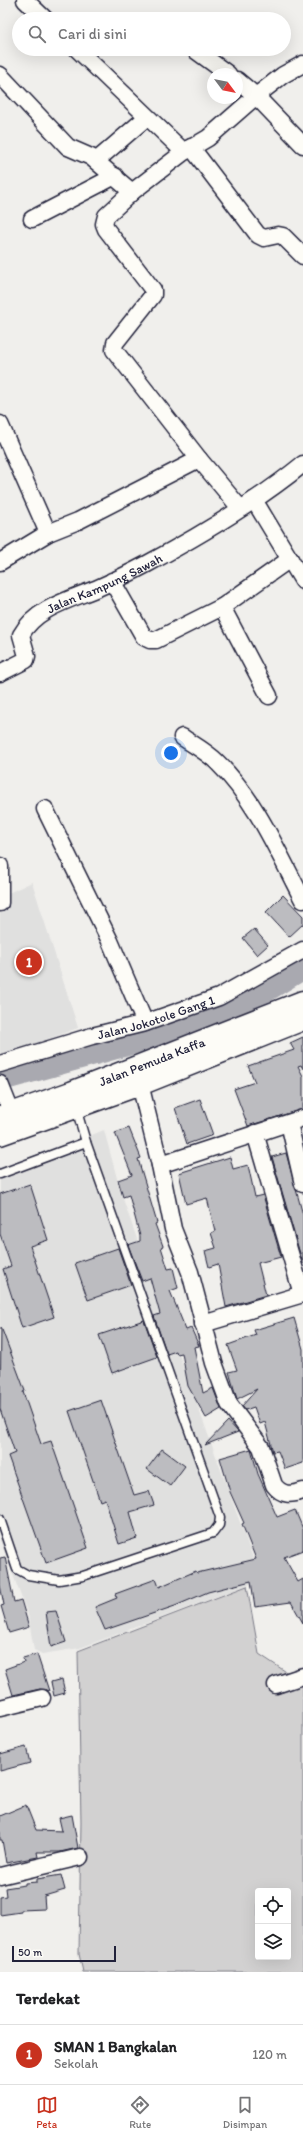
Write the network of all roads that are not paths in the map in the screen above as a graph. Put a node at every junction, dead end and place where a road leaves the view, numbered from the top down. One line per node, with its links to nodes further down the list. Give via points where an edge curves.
1 (25, 0): 2 (street)
2 (38, 12)
3 (84, 56): 10 (street)
4 (203, 56): 6 (street)
5 (303, 64): 9 (street, via 283,75)
6 (220, 68)
7 (0, 75): 13 (street, via 68,146)
8 (243, 85): 9 (street)
9 (256, 96): 11 (street); 12 (street, via 208,138)
10 (147, 117): 12 (street); 13 (street)
11 (303, 145)
12 (187, 150): 15 (street); 17 (street, via 258,235 264,238 283,236)
13 (96, 161): 14 (street)
14 (115, 176): 15 (street); 16 (street)
15 (132, 192): 19 (street, via 106,216 104,224 149,284 153,295 114,343 114,350)
16 (32, 219)
17 (303, 256)
18 (0, 424): 23 (street)
19 (199, 459): 22 (street); 23 (street, via 78,521)
20 (303, 464): 21 (street, Jalan Kampung Sawah)
21 (254, 500): 22 (street, Jalan Kampung Sawah); 24 (street)
22 (240, 508): 26 (street, Jalan Kampung Sawah, via 211,528)
23 (48, 533): 25 (street)
24 (290, 559): 27 (street); 28 (street)
25 (0, 562)
26 (112, 581): 28 (street, via 144,637 150,640 156,640); 29 (street, Jalan Kampung Sawah, via 47,609 29,623 21,635 26,660)
27 (303, 581)
28 (222, 607): 30 (street)
29 (0, 673)
30 (269, 696)
31 (182, 737): 34 (street, via 216,761 247,797)
32 (45, 809): 39 (street, via 110,941)
33 (0, 866): 35 (street)
34 (303, 900)
35 (0, 905)
36 (303, 950): 39 (street, Jalan Jokotole Gang 1, via 219,997)
37 (303, 1002): 43 (highway, Jalan Pemuda Kaffa)
38 (303, 1019): 41 (highway, Jalan Pemuda Kaffa)
39 (145, 1023): 40 (street, Jalan Jokotole Gang 1)
40 (0, 1064)
41 (140, 1084): 43 (highway, Jalan Pemuda Kaffa); 49 (street)
42 (1, 1087): 44 (street)
43 (73, 1100): 44 (highway, Jalan Pemuda Kaffa); 47 (highway, Jalan Pemuda Kaffa); 48 (lane)
44 (6, 1116)
45 (296, 1121): 46 (street); 51 (street)
46 (255, 1133): 49 (street); 52 (street)
47 (0, 1134)
48 (86, 1142): 50 (lane); 55 (lane, via 220,1517 219,1525 212,1533 198,1538 83,1576 59,1580 28,1575 17,1569)
49 (160, 1165): 53 (street, via 173,1229 190,1272)
50 (0, 1174)
51 (303, 1184)
52 (302, 1294): 53 (street)
53 (203, 1324): 54 (street, via 225,1394 235,1413 256,1438 274,1484 285,1494)
54 (303, 1491)
55 (0, 1519)
56 (303, 1676): 57 (street)
57 (276, 1685)
58 (42, 1698): 59 (street)
59 (0, 1708)
60 (80, 1857): 61 (street)
61 (0, 1876)

